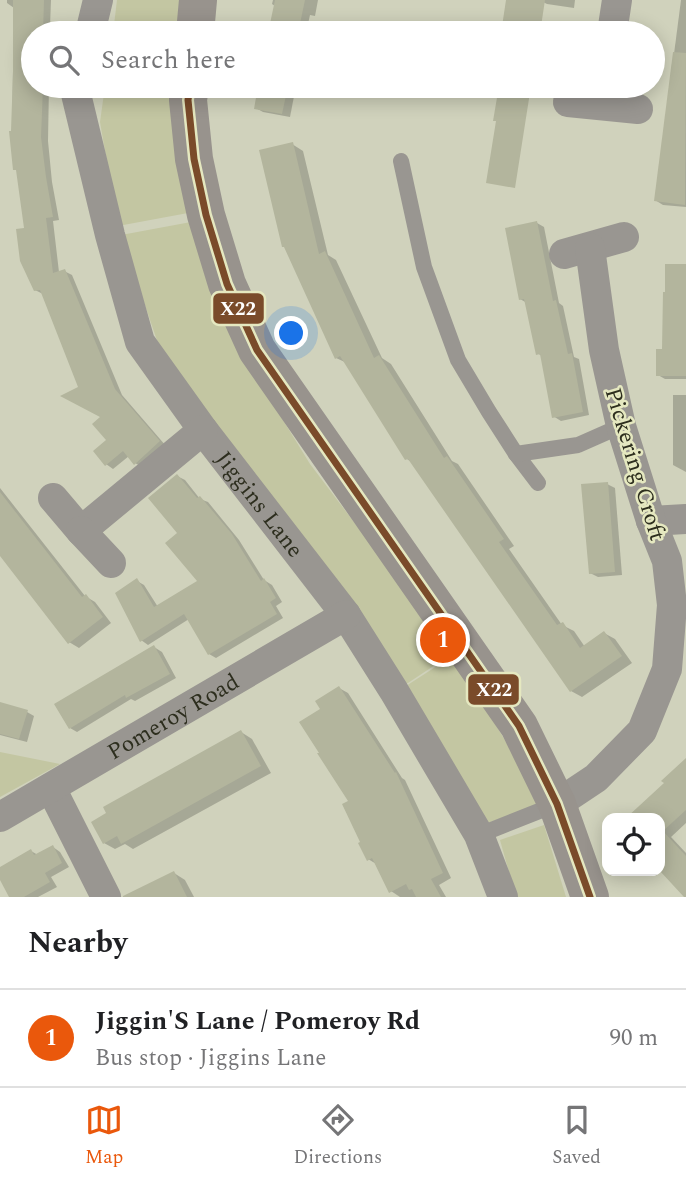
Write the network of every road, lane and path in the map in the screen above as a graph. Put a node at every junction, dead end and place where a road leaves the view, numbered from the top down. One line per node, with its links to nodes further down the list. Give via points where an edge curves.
1 (98, 0): 4 (street)
2 (198, 0): 5 (street)
3 (617, 0): 6 (street)
4 (93, 21)
5 (196, 21)
6 (614, 21)
7 (77, 98): 16 (street, Jiggins Lane, via 140,342)
8 (188, 98): 26 (street, via 206,215 227,284 257,350 519,726)
9 (588, 98): 11 (street)
10 (610, 98): 12 (street)
11 (568, 102)
12 (638, 109)
13 (401, 161): 17 (lane, via 424,267 458,360)
14 (624, 237): 15 (street, Pickering Croft, via 577,251)
15 (621, 426): 17 (lane, via 578,445); 21 (street, Pickering Croft)
16 (203, 430): 22 (street); 24 (street, Jiggins Lane)
17 (516, 454): 18 (lane)
18 (538, 483)
19 (53, 498): 22 (street)
20 (686, 519): 21 (street)
21 (651, 521): 26 (street, Pickering Croft, via 667,561 672,605 667,669 642,731 596,778)
22 (81, 531): 23 (street)
23 (111, 563)
24 (346, 615): 25 (street, Pomeroy Road); 28 (street, Jiggins Lane)
25 (51, 788): 27 (street, Pomeroy Road); 29 (street)
26 (557, 804): 28 (lane); 31 (street)
27 (0, 817)
28 (479, 835): 30 (street, Jiggins Lane)
29 (106, 897)
30 (503, 897)
31 (590, 897)

